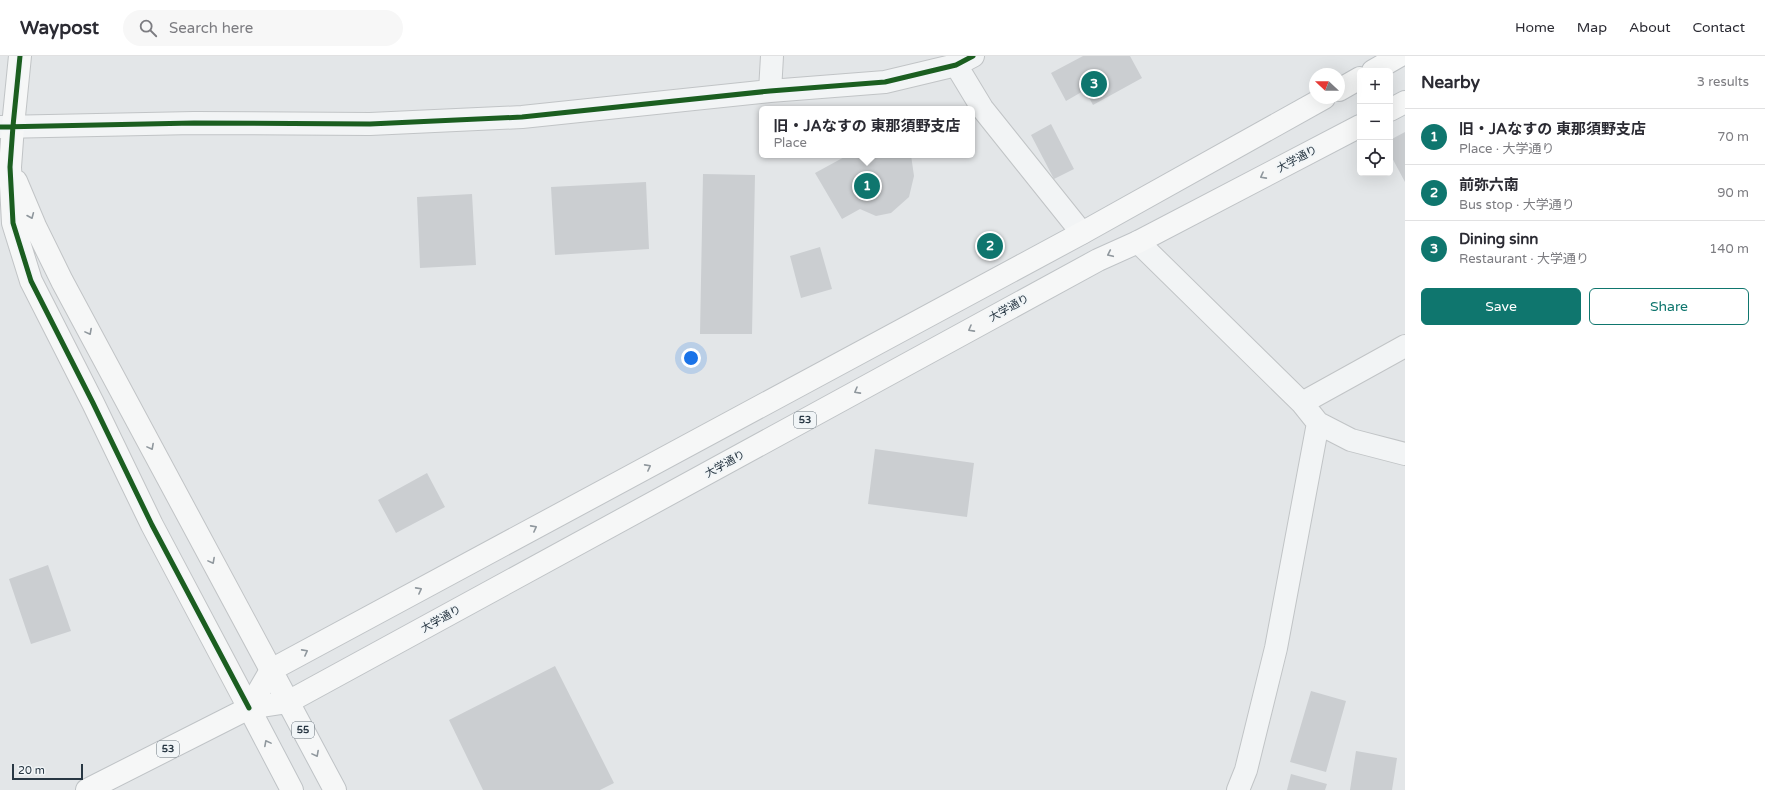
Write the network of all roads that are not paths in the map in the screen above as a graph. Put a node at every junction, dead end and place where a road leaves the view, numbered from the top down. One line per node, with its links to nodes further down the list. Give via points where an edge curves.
1 (20, 56): 12 (main road)
2 (772, 56): 8 (street)
3 (1400, 56): 5 (main road)
4 (964, 61): 8 (street, via 885,82); 15 (street, via 982,108)
5 (1378, 68)
6 (1357, 80): 7 (main road)
7 (1345, 87)
8 (770, 92): 12 (street, via 522,117 370,124 194,123)
9 (1405, 102): 11 (main road)
10 (1313, 104): 15 (main road)
11 (1393, 108)
12 (6, 127): 14 (main road)
13 (1357, 128): 16 (main road, 大学通り / 53, one-way to 16)
14 (10, 167): 21 (main road, one-way to 21, via 62,281); 23 (main road, via 13,223 31,281 152,525)
15 (1082, 233): 21 (main road, one-way to 15)
16 (1138, 242): 18 (street); 22 (main road, 大学通り / 53, one-way to 22, via 1098,260)
17 (1405, 346): 18 (street)
18 (1302, 403): 19 (street)
19 (1318, 423): 20 (street, via 1351,440); 27 (street, via 1276,648 1246,770)
20 (1405, 454)
21 (271, 670): 22 (main road, 55); 23 (main road)
22 (288, 702): 23 (main road, 大学通り / 53); 26 (main road, 55, one-way to 26)
23 (249, 708): 24 (main road, 大学通り / 53); 25 (main road, one-way to 23)
24 (86, 790)
25 (292, 790)
26 (335, 790)
27 (1238, 790)

